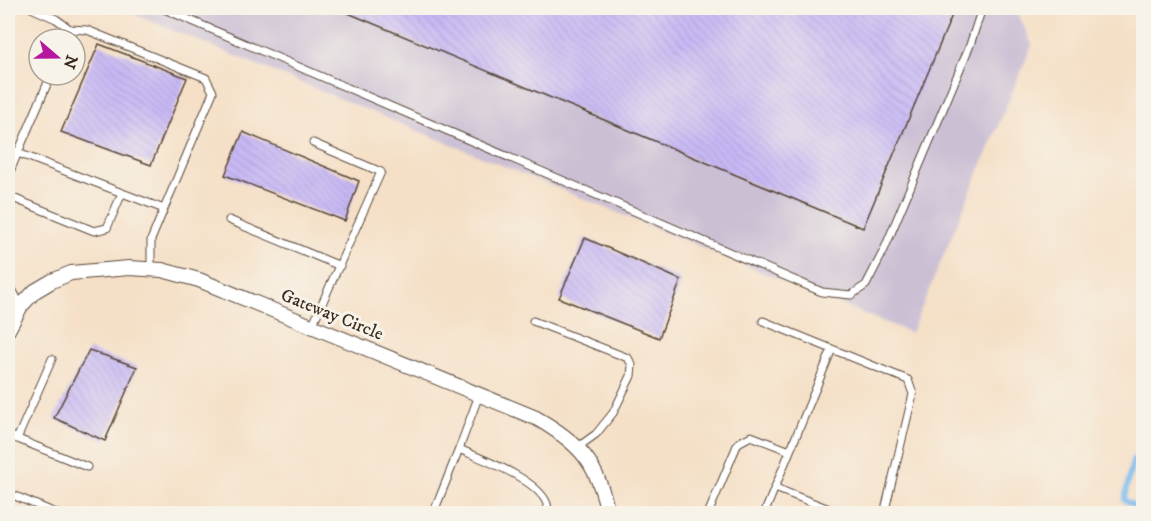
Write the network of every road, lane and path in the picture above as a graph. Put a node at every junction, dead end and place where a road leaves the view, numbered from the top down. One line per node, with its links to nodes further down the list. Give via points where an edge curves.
1 (31, 8): 4 (lane)
2 (162, 8): 3 (lane, via 822,292 850,296 866,285 884,250)
3 (982, 8)
4 (67, 27)
5 (87, 30): 13 (lane, via 206,78 213,92)
6 (46, 87): 9 (lane)
7 (313, 143): 15 (lane, via 381,172)
8 (8, 147): 9 (lane)
9 (18, 153): 10 (lane); 11 (lane)
10 (8, 176)
11 (122, 193): 12 (lane, via 107,228 94,231); 13 (lane)
12 (8, 196)
13 (164, 209): 16 (lane, via 152,240)
14 (229, 220): 15 (lane)
15 (340, 266): 21 (lane)
16 (150, 269): 18 (street, Gateway Circle, via 72,273 34,291); 21 (street, Gateway Circle, via 199,280)
17 (8, 282): 18 (lane)
18 (21, 306): 22 (street, Gateway Circle)
19 (534, 321): 28 (lane, via 628,358 632,365 631,376 613,413 596,434)
20 (764, 321): 23 (lane)
21 (312, 327): 25 (street, Gateway Circle)
22 (8, 330)
23 (832, 349): 30 (lane); 41 (lane, via 909,380 912,394)
24 (52, 359): 27 (lane)
25 (479, 395): 28 (street, Gateway Circle, via 536,418); 29 (lane)
26 (8, 435): 27 (lane)
27 (18, 438): 31 (lane)
28 (578, 447): 37 (street, Gateway Circle, via 600,482)
29 (459, 449): 35 (lane); 36 (lane, via 534,486 547,504)
30 (790, 451): 32 (lane); 38 (lane, via 751,436 738,442)
31 (87, 466)
32 (775, 488): 39 (lane); 40 (lane)
33 (8, 493): 34 (lane)
34 (57, 513)
35 (433, 513)
36 (548, 513)
37 (608, 513)
38 (708, 513)
39 (764, 513)
40 (842, 513)
41 (885, 513)

